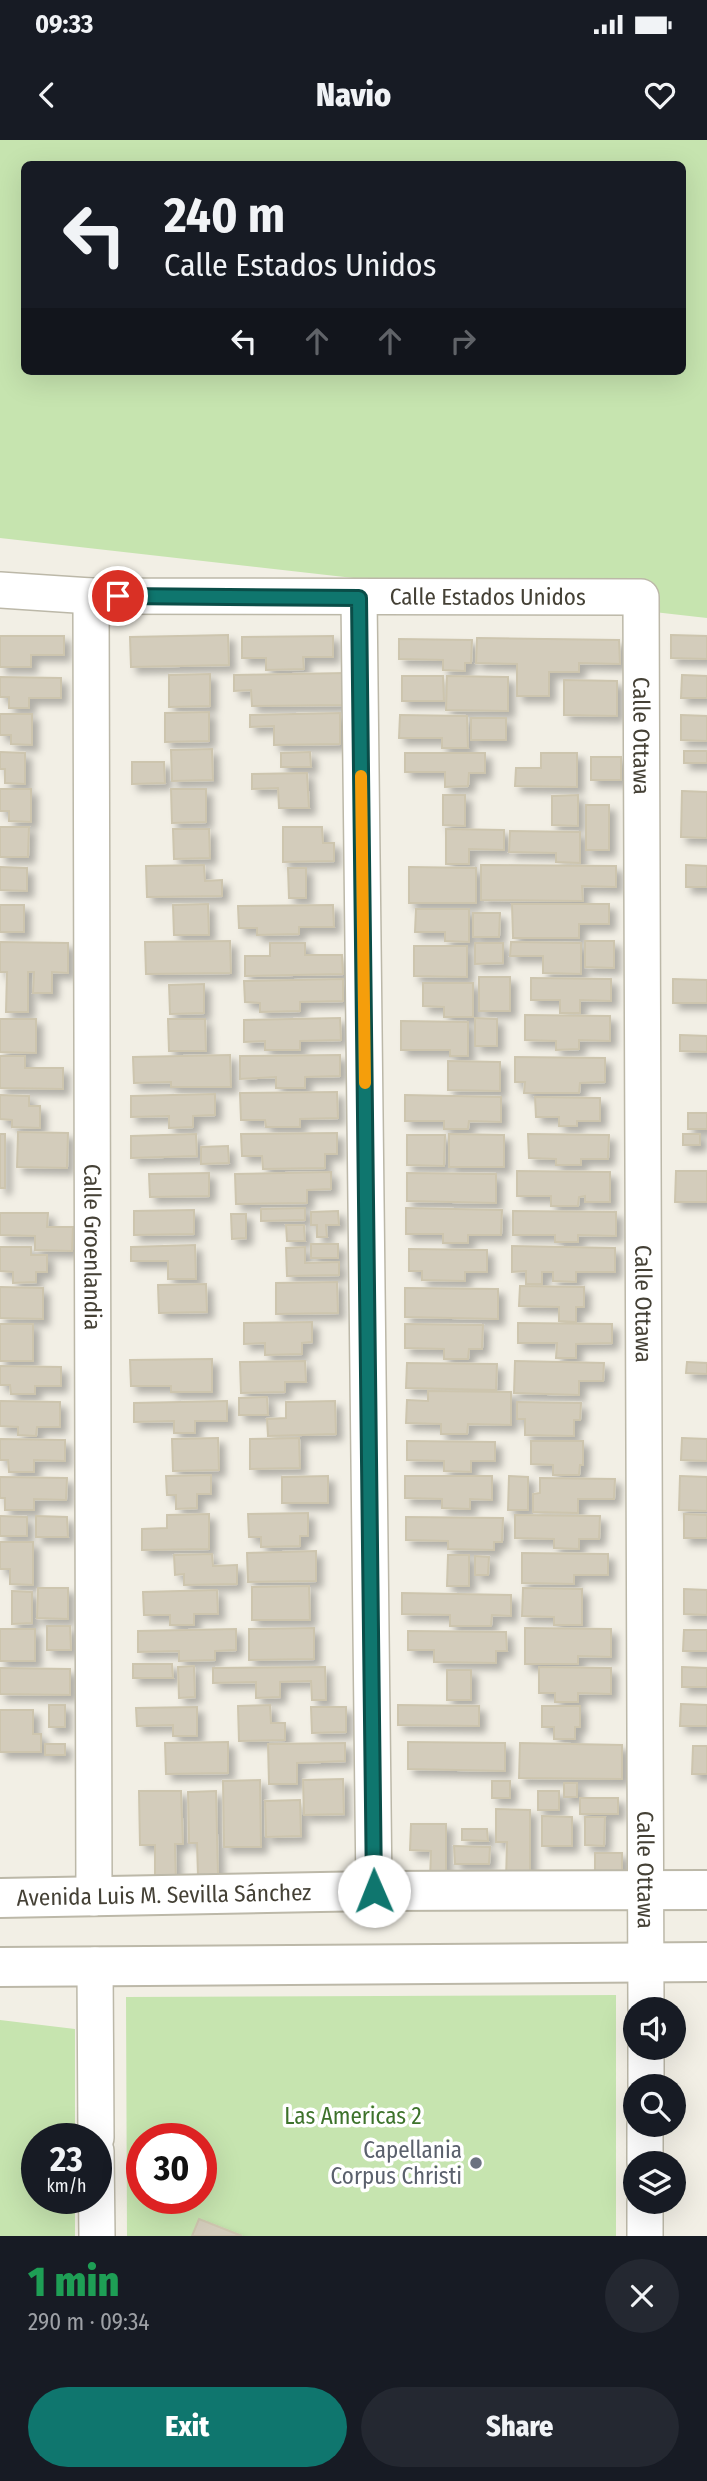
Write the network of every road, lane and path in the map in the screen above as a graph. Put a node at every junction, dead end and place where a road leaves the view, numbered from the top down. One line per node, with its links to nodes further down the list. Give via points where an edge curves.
1 (0, 590): 2 (street, Calle Estados Unidos)
2 (91, 596): 4 (street, Calle Estados Unidos); 9 (street, Calle Groenlandia)
3 (641, 597): 4 (street, Calle Estados Unidos); 5 (street, Calle Ottawa)
4 (359, 598): 7 (street)
5 (646, 1889): 6 (street, Avenida Luis M. Sevilla Sánchez); 7 (street, Avenida Luis M. Sevilla Sánchez); 10 (street, Calle Ottawa)
6 (707, 1889)
7 (374, 1891): 9 (street, Avenida Luis M. Sevilla Sánchez)
8 (0, 1898): 9 (street, Avenida Luis M. Sevilla Sánchez)
9 (94, 1898)
10 (646, 1962): 11 (street); 12 (street); 14 (street, Calle Ottawa)
11 (707, 1962)
12 (95, 1965): 13 (street); 15 (street)
13 (0, 1967)
14 (646, 1997)
15 (96, 2123)
16 (97, 2214): 18 (street)
17 (645, 2214): 19 (street)
18 (97, 2236)
19 (645, 2236)

